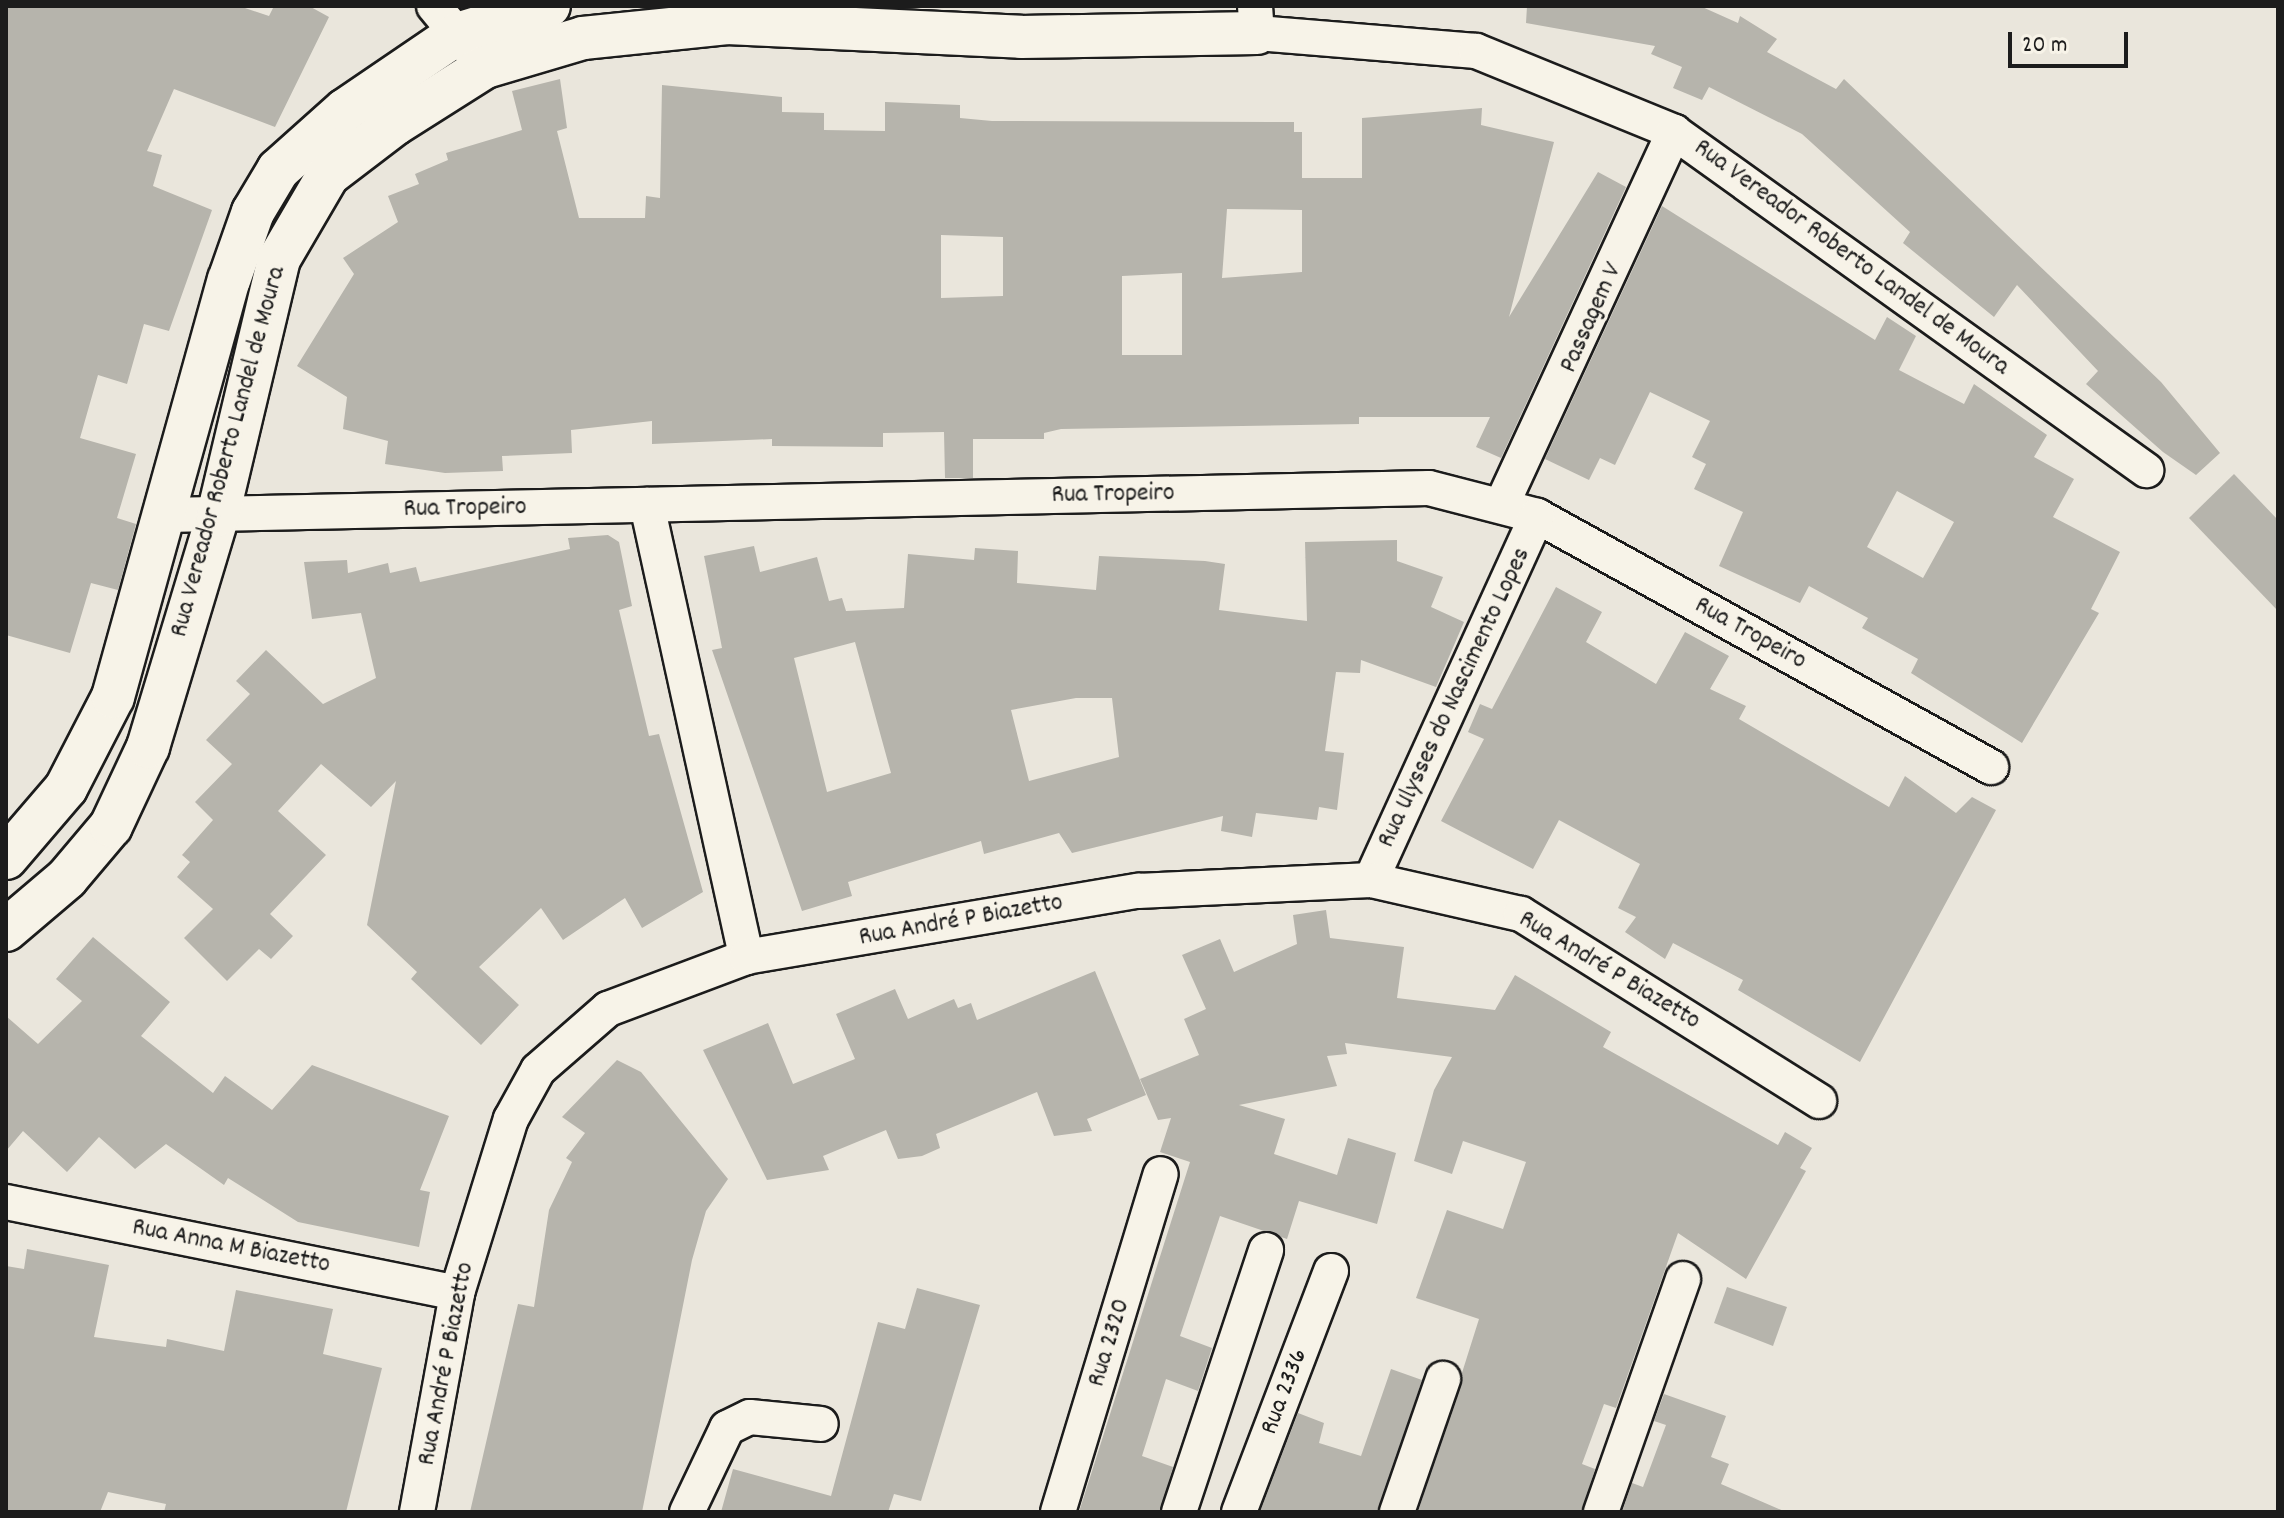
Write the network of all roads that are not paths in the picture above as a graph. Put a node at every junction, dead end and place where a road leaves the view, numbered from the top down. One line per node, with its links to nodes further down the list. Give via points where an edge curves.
1 (549, 6): 3 (street, Rua Vereador Roberto Landel de Moura)
2 (676, 6): 5 (street, Rua Vereador Roberto Landel de Moura)
3 (445, 20): 6 (street); 11 (street, Rua Vereador Roberto Landel de Moura, via 305,144 253,212)
4 (1256, 20): 5 (street, Rua Vereador Roberto Landel de Moura, via 1021,37); 7 (street, Rua Vereador Roberto Landel de Moura, via 1476,51)
5 (727, 23): 6 (street, Rua Vereador Roberto Landel de Moura, via 583,38)
6 (485, 67): 12 (street, Rua Vereador Roberto Landel de Moura, via 328,175 279,259)
7 (1674, 132): 8 (street, Rua Vereador Roberto Landel de Moura); 9 (street, Passagem V)
8 (2146, 470)
9 (1503, 502): 10 (street, Rua Tropeiro, via 1429,488); 13 (street, Rua Tropeiro)
10 (647, 505): 12 (street, Rua Tropeiro); 18 (street)
11 (166, 515): 12 (street, Rua Tropeiro); 15 (street, Rua Vereador Roberto Landel de Moura, via 113,697 66,788)
12 (218, 515): 17 (street, Rua Vereador Roberto Landel de Moura, via 148,747 111,826 67,878)
13 (1537, 516): 14 (street, Rua Tropeiro); 16 (street, Rua Ulysses do Nascimento Lopes)
14 (1991, 767)
15 (6, 858)
16 (1371, 880): 18 (street, Rua André P Biazetto, via 1138,891); 19 (street, Rua André P Biazetto, via 1521,914)
17 (6, 930)
18 (746, 957): 25 (street, Rua André P Biazetto, via 608,1009 538,1070 511,1119)
19 (1819, 1101)
20 (1161, 1174): 30 (street, Rua 2320)
21 (6, 1202): 25 (street, Rua Anna M Biazetto)
22 (1266, 1250): 31 (street)
23 (1331, 1271): 32 (street, Rua 2336)
24 (1683, 1279): 34 (street)
25 (457, 1293): 28 (street, Rua André P Biazetto)
26 (1443, 1379): 33 (street)
27 (821, 1424): 29 (street, via 750,1417 727,1428)
28 (417, 1512)
29 (687, 1512)
30 (1058, 1512)
31 (1179, 1512)
32 (1239, 1512)
33 (1397, 1512)
34 (1601, 1512)

